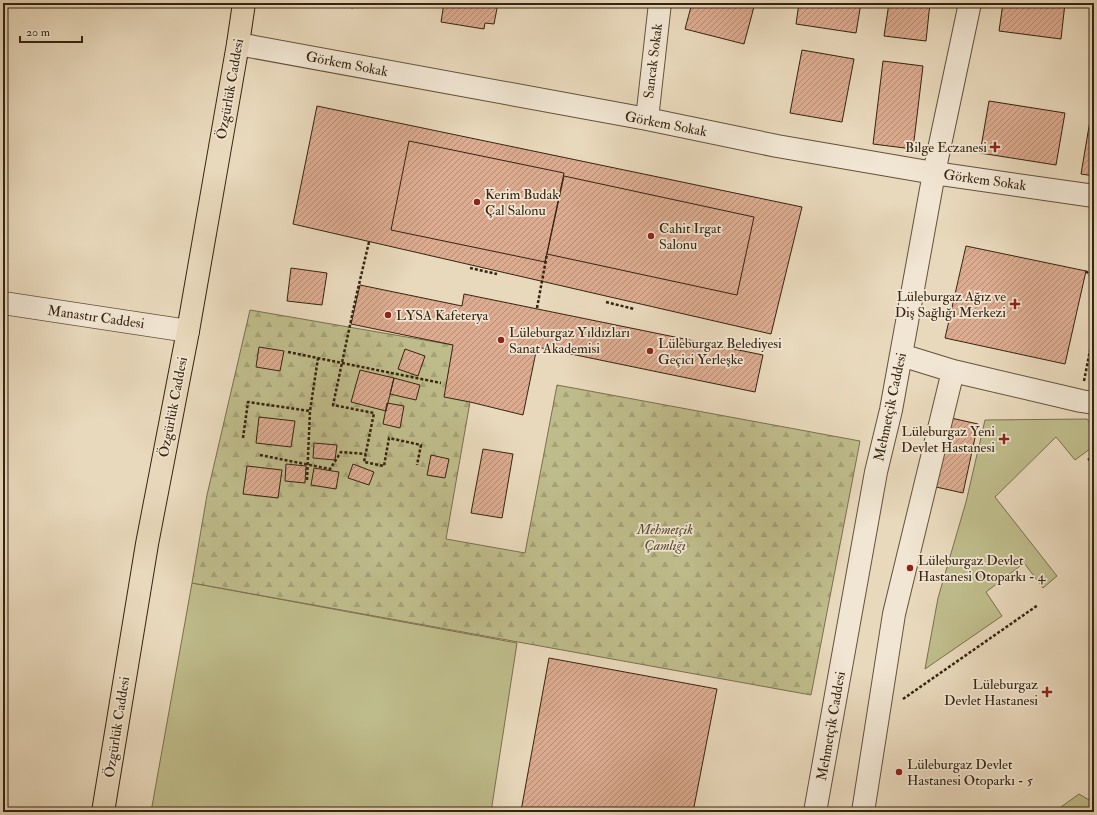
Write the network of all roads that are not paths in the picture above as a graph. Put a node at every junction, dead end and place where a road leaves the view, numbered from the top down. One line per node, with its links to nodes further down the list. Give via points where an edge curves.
1 (244, 3): 4 (main road, Özgürlük Caddesi)
2 (660, 3): 5 (street, Sancak Sokak)
3 (970, 3): 6 (street, Mehmetçik Caddesi)
4 (238, 44): 5 (street, Görkem Sokak); 9 (main road, Özgürlük Caddesi)
5 (646, 119): 6 (street, Görkem Sokak, via 777,146)
6 (934, 173): 7 (street, Görkem Sokak); 10 (street, Mehmetçik Caddesi)
7 (1094, 196)
8 (3, 303): 9 (street, Manastır Caddesi)
9 (188, 331): 13 (main road, Özgürlük Caddesi, via 147,544)
10 (901, 355): 11 (street); 14 (street, Mehmetçik Caddesi, via 876,472)
11 (953, 371): 12 (street); 15 (street, via 894,614)
12 (1087, 402)
13 (104, 812)
14 (815, 812)
15 (863, 812)

